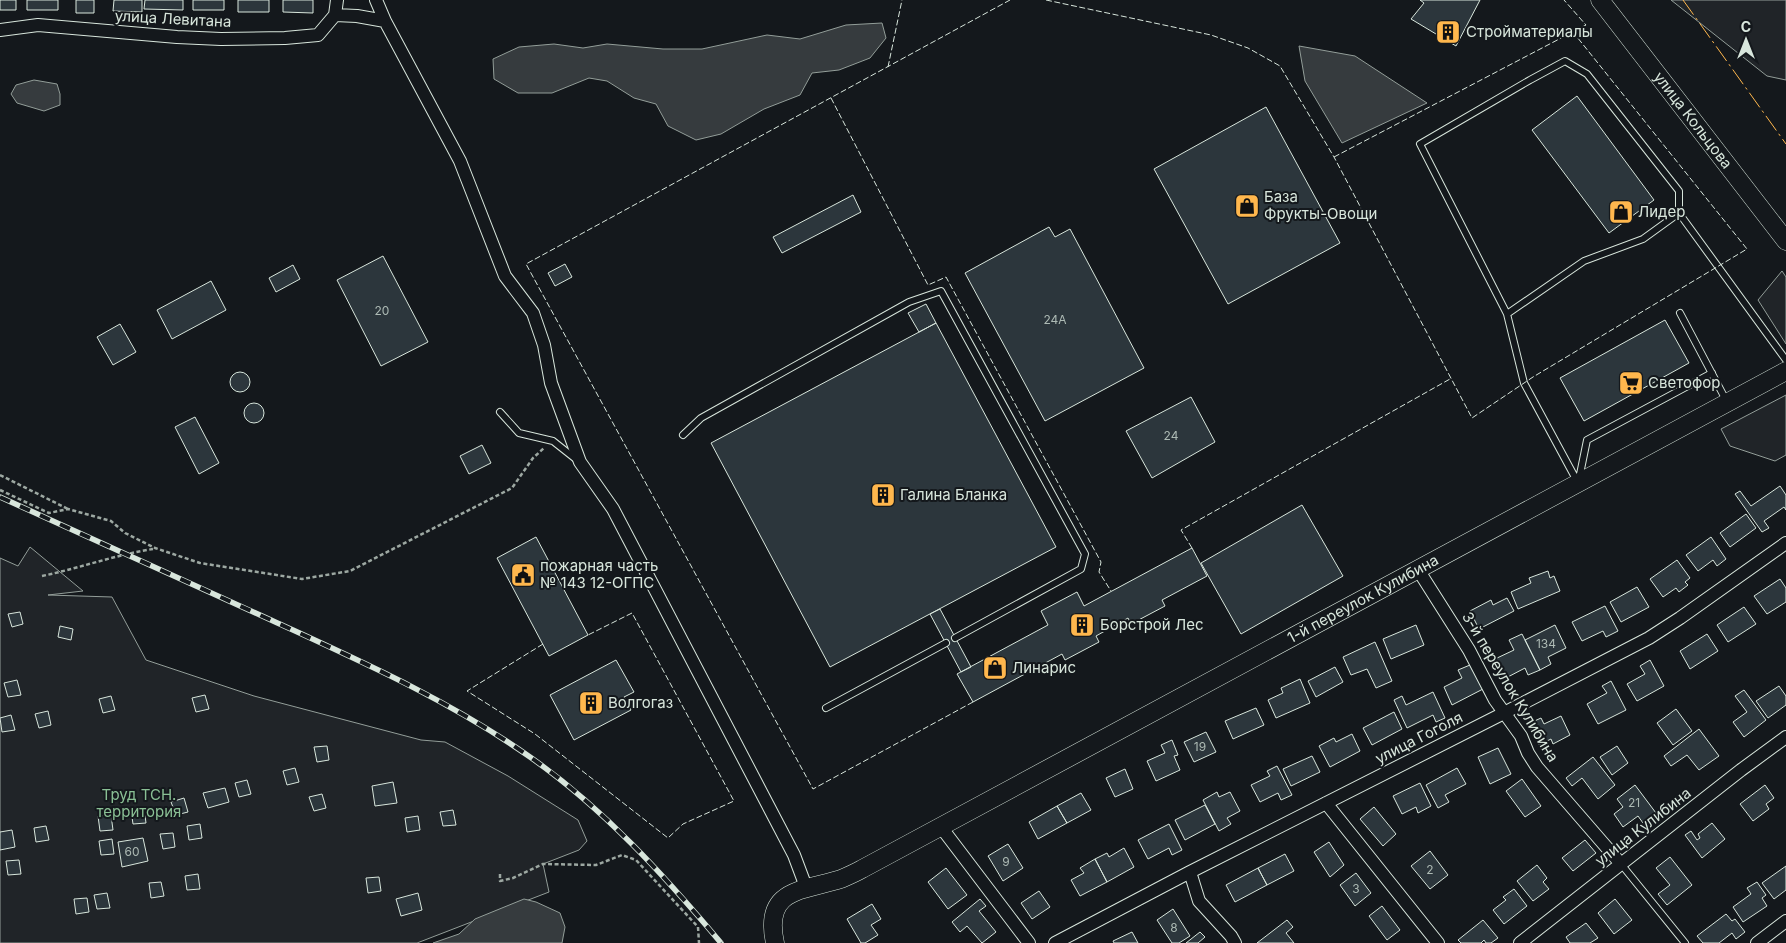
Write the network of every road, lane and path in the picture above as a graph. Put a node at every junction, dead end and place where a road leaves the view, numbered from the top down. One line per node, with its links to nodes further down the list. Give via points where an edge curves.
1 (336, 0): 4 (street)
2 (376, 0): 5 (street)
3 (1600, 0): 8 (street, улица Кольцова)
4 (335, 15): 5 (street); 6 (street, улица Левитана, via 318,35 285,38 177,37 38,25)
5 (385, 21): 18 (street, via 460,161 505,276 533,313 544,345 551,384)
6 (0, 30)
7 (1679, 213): 10 (lane, via 1643,239 1584,261); 10 (lane, via 1679,192 1587,74 1565,61 1420,144); 11 (lane)
8 (1786, 241)
9 (1680, 313): 13 (lane)
10 (1507, 314): 20 (lane, via 1524,383)
11 (1786, 360)
12 (1786, 371): 14 (street, 1-й переулок Кулибина)
13 (1712, 372): 14 (lane); 20 (lane, via 1587,440)
14 (1728, 402): 20 (street, 1-й переулок Кулибина)
15 (500, 412): 17 (lane, via 518,433)
16 (683, 434): 27 (lane, via 701,418 909,302 941,291 1085,554 1081,569)
17 (553, 441): 18 (lane); 24 (path, via 533,458 512,488 350,571 302,579 200,563)
18 (580, 462): 37 (street, via 614,509 794,855)
19 (0, 475): 22 (path)
20 (1578, 482): 25 (street, 1-й переулок Кулибина)
21 (0, 490): 22 (path, via 49,513)
22 (68, 509): 24 (path, via 111,521 125,533)
23 (1786, 543): 30 (street, улица Гоголя, via 1648,638)
24 (155, 548): 26 (path, via 124,553)
25 (1418, 568): 30 (street, 3-й переулок Кулибина); 33 (street, 1-й переулок Кулибина)
26 (42, 576)
27 (955, 638)
28 (946, 643): 29 (lane)
29 (826, 708)
30 (1504, 714): 32 (street, улица Гоголя); 34 (street, 3-й переулок Кулибина, via 1521,736 1537,767)
31 (1786, 737): 34 (street, улица Кулибина)
32 (1326, 804): 35 (street, улица Гоголя); 44 (street)
33 (941, 826): 37 (street, 1-й переулок Кулибина, via 841,879); 41 (street)
34 (1621, 864): 45 (street, улица Кулибина); 46 (lane)
35 (1190, 872): 42 (street, улица Гоголя); 43 (street, via 1199,901)
36 (500, 874): 39 (path, via 500,881 543,864 596,864 622,855 636,860 698,927)
37 (806, 887): 40 (street, 1-й переулок Кулибина, via 788,895 775,911)
38 (1786, 921): 47 (street)
39 (699, 943)
40 (775, 943)
41 (1029, 943)
42 (1055, 943)
43 (1235, 943)
44 (1438, 943)
45 (1520, 943)
46 (1685, 943)
47 (1758, 943)

